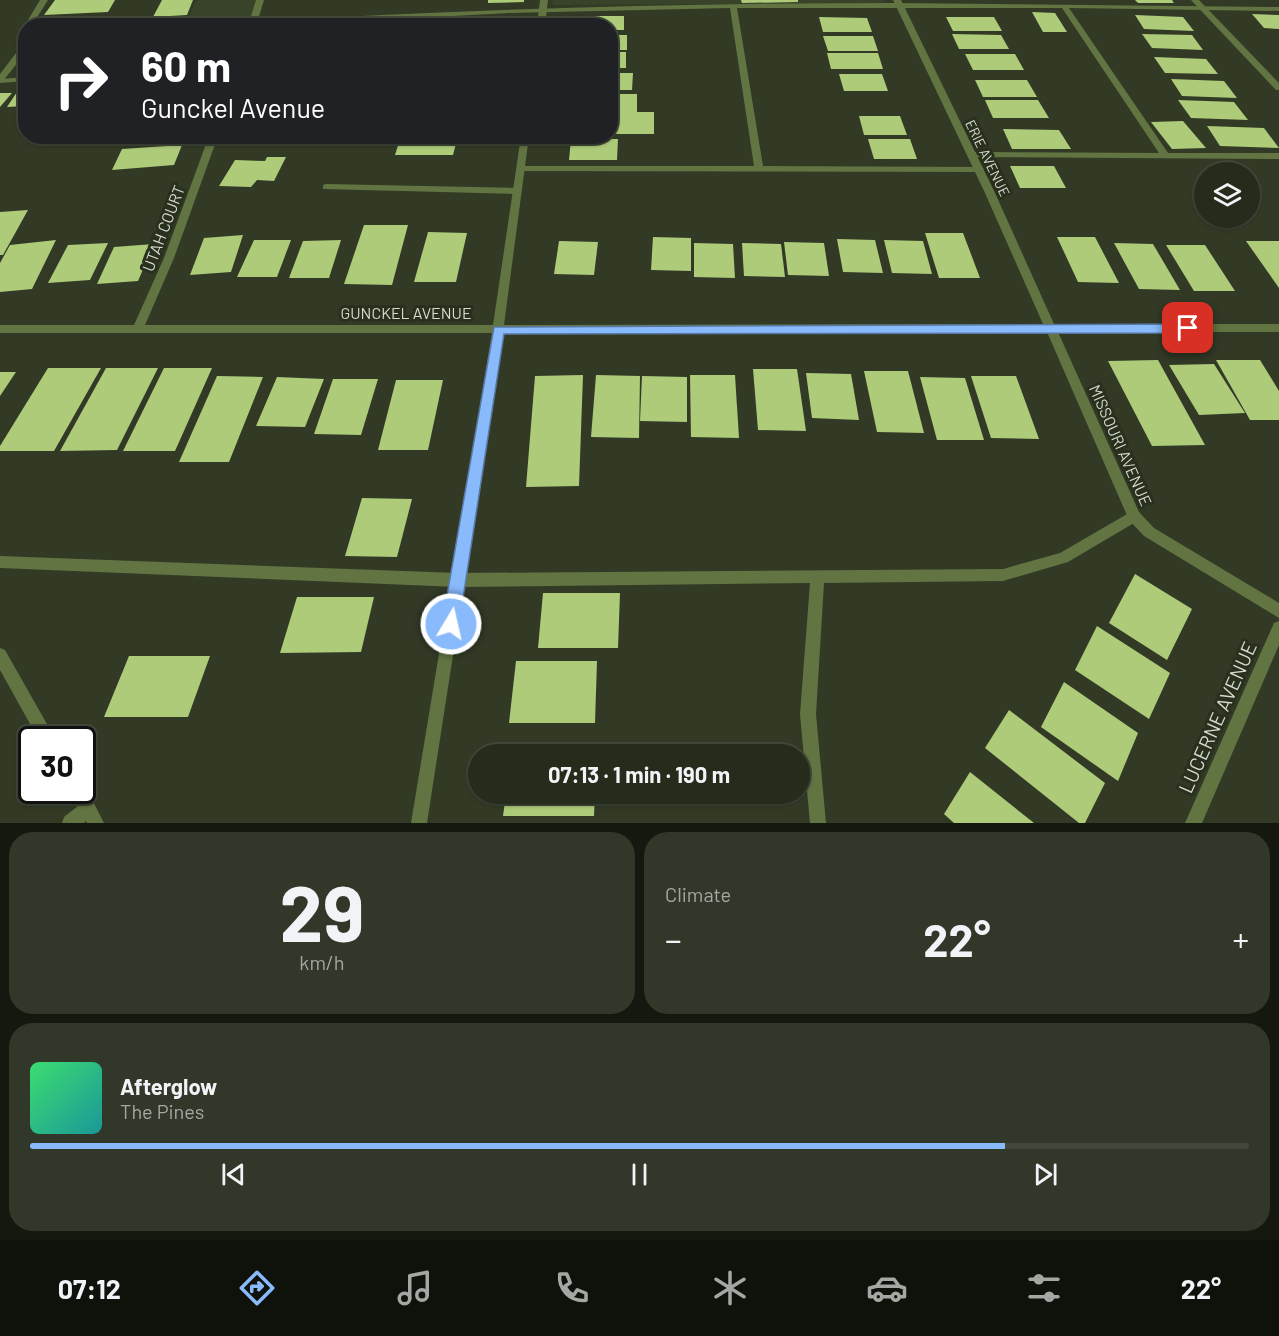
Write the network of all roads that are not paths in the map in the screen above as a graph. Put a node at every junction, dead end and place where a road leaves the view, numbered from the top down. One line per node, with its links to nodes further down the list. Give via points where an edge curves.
1 (44, 0): 11 (street)
2 (260, 0): 12 (street)
3 (544, 0): 9 (street)
4 (1195, 0): 8 (street)
5 (898, 3): 6 (street); 7 (street); 21 (street, ERIE AVENUE)
6 (1064, 6): 8 (street); 22 (street)
7 (733, 7): 9 (street); 25 (street)
8 (1202, 7): 10 (street); 18 (street)
9 (543, 9): 13 (street); 14 (street)
10 (1279, 9)
11 (33, 18)
12 (255, 18)
13 (341, 18)
14 (542, 18)
15 (18, 56): 17 (street)
16 (18, 79): 17 (street)
17 (0, 80)
18 (1279, 88)
19 (210, 144): 29 (street, UTAH COURT, via 169,258)
20 (524, 144): 24 (street)
21 (972, 155): 22 (street); 26 (street, ERIE AVENUE)
22 (1166, 156): 23 (street)
23 (1279, 156)
24 (521, 169): 25 (street); 28 (street)
25 (759, 169): 26 (street)
26 (979, 169): 30 (street, ERIE AVENUE)
27 (326, 187): 28 (street)
28 (517, 191): 33 (street)
29 (138, 328): 32 (street, GUNCKEL AVENUE); 33 (street, GUNCKEL AVENUE)
30 (1051, 328): 31 (street, GUNCKEL AVENUE); 33 (street, GUNCKEL AVENUE); 34 (street, MISSOURI AVENUE)
31 (1279, 328)
32 (0, 329)
33 (498, 330): 37 (street)
34 (1134, 516): 36 (street, via 1063,558 1003,576); 38 (street, MISSOURI AVENUE, via 1149,532)
35 (0, 562): 37 (street)
36 (817, 577): 37 (street); 45 (street, via 808,714)
37 (458, 580): 44 (street)
38 (1279, 611)
39 (1279, 628): 46 (street, LUCERNE AVENUE)
40 (0, 655): 41 (street)
41 (40, 726)
42 (92, 816): 43 (street)
43 (70, 823)
44 (418, 823)
45 (818, 823)
46 (1193, 823)

